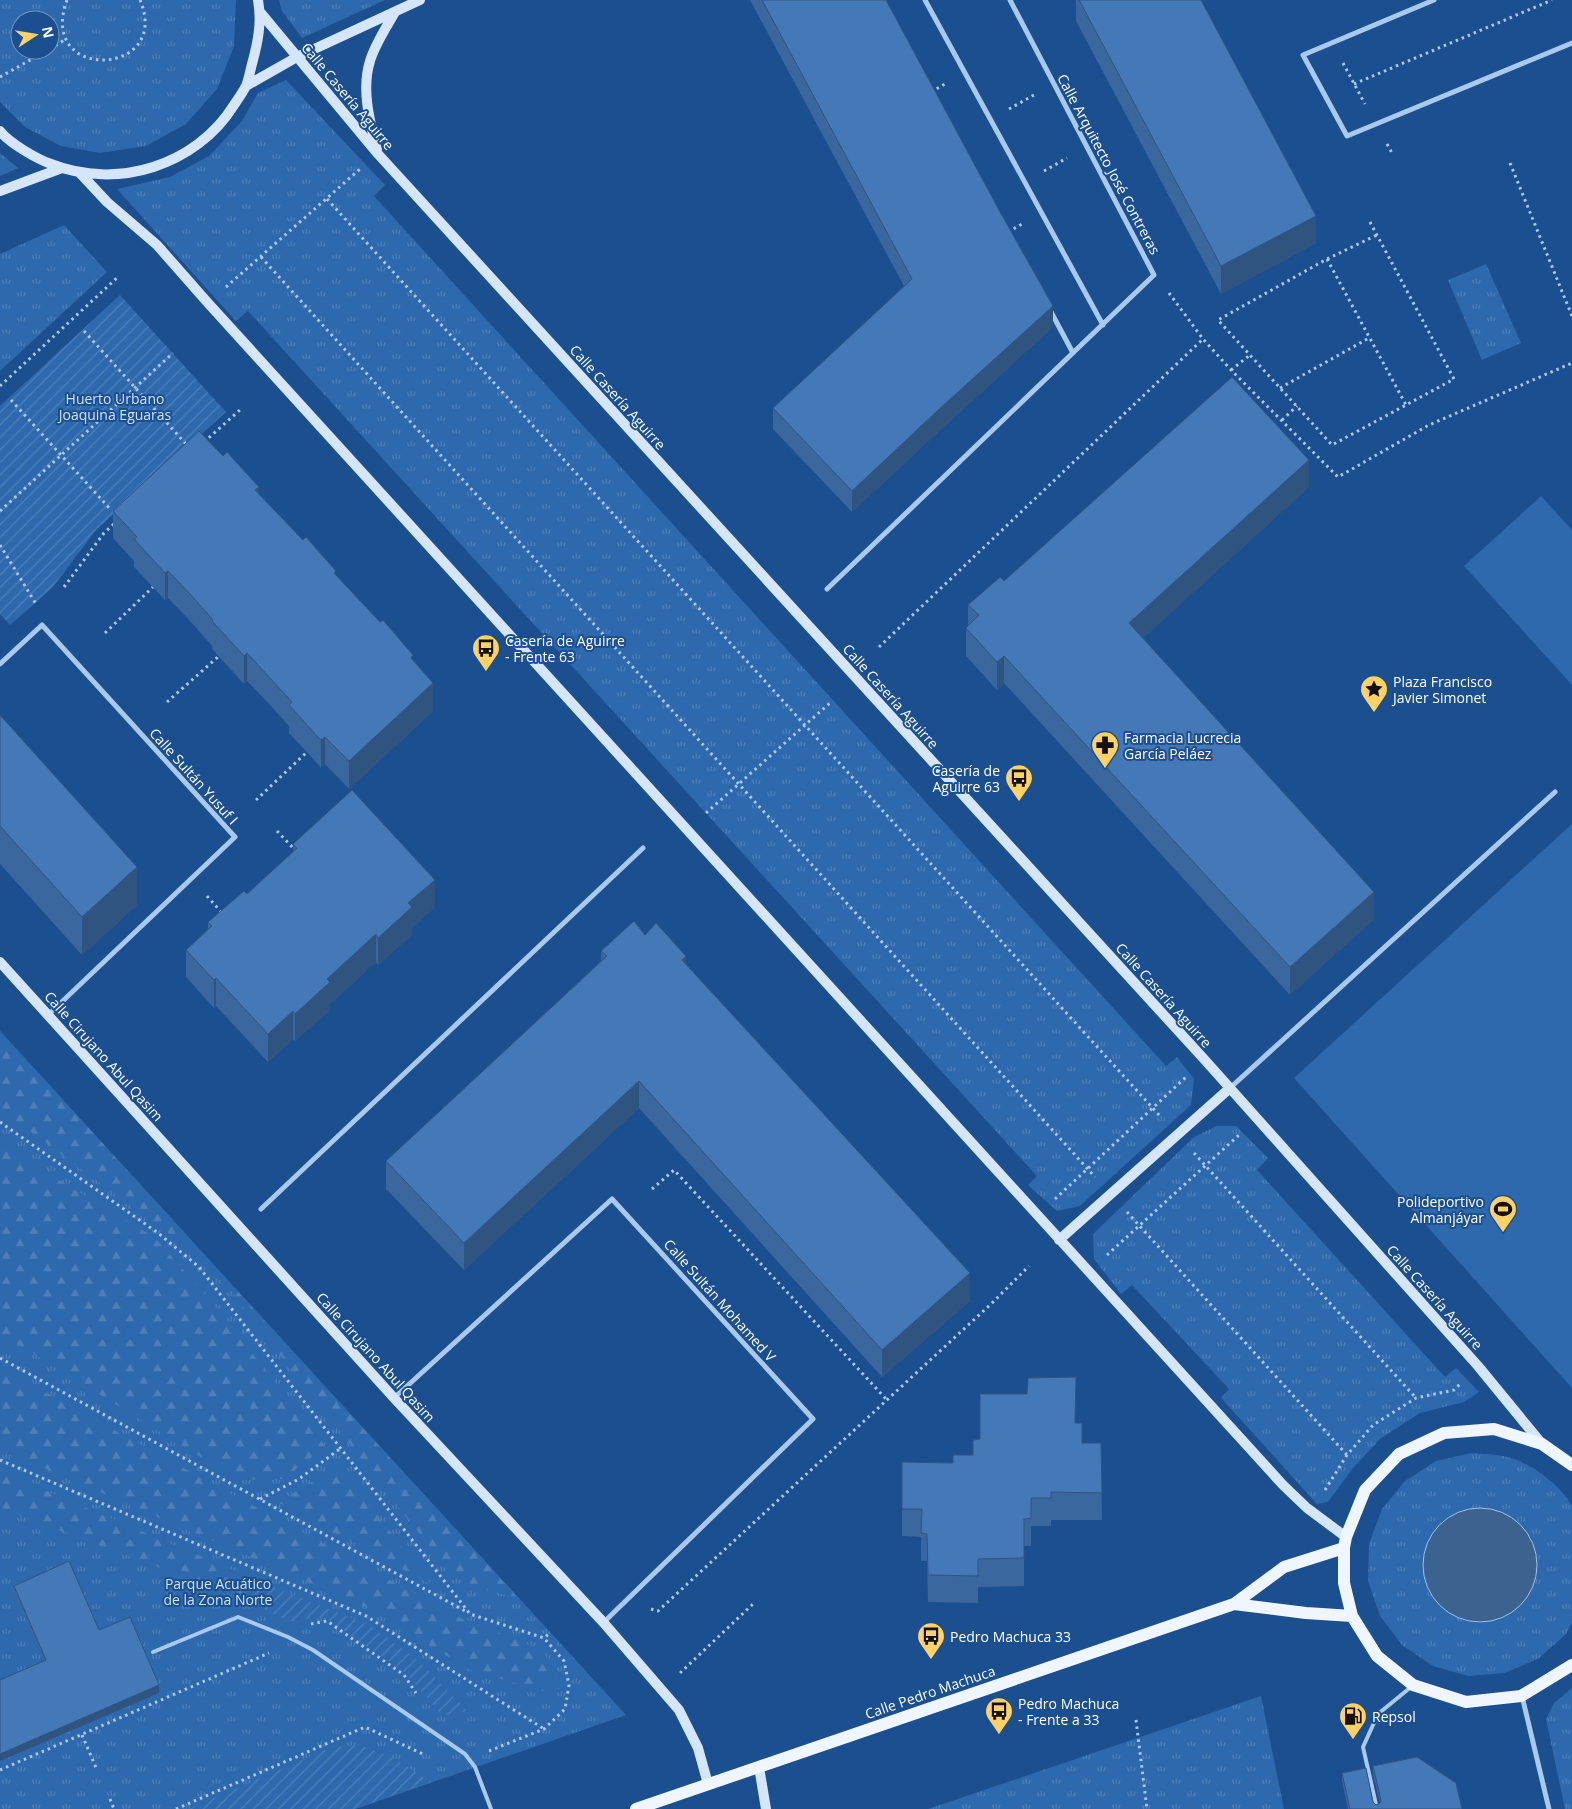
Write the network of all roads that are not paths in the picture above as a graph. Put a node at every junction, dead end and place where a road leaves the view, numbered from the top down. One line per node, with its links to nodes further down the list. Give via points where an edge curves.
1 (258, 0): 6 (main road)
2 (420, 0): 7 (main road)
3 (925, 0): 17 (street)
4 (1010, 0): 17 (street, Calle Arquitecto José Contreras, via 1154,275)
5 (1434, 0): 8 (street, via 1303,55 1347,136)
6 (260, 12): 9 (main road, Calle Casería Aguirre); 10 (main road, via 259,39)
7 (395, 12): 9 (main road); 12 (main road, via 370,62 366,87)
8 (1572, 43)
9 (297, 57): 10 (main road); 12 (main road, Calle Casería Aguirre)
10 (246, 86): 14 (main road, via 224,120 198,145 176,158 146,170 112,175)
11 (0, 131): 13 (main road, via 37,159)
12 (378, 154): 25 (main road, Calle Casería Aguirre)
13 (62, 168): 14 (main road); 15 (main road)
14 (80, 173): 27 (main road, via 107,202 157,245)
15 (0, 191)
16 (1045, 301): 18 (street)
17 (1103, 324): 18 (street, Calle Arquitecto José Contreras)
18 (1073, 353): 19 (street, Calle Arquitecto José Contreras)
19 (827, 589)
20 (0, 664): 24 (street, Calle Sultán Yusuf I, via 42,625 235,837)
21 (1555, 792): 25 (street)
22 (643, 848): 26 (street)
23 (0, 962): 24 (main road, Calle Cirujano Abul Qasim)
24 (48, 1015): 28 (main road, Calle Cirujano Abul Qasim)
25 (1230, 1088): 27 (main road); 29 (main road, Calle Casería Aguirre, via 1478,1366)
26 (261, 1209)
27 (1059, 1240): 31 (main road, via 1283,1485)
28 (394, 1398): 34 (main road, Calle Cirujano Abul Qasim); 34 (street, Calle Sultán Mohamed V, via 612,1198 813,1419)
29 (1542, 1444): 30 (main road); 31 (main road, via 1494,1429 1444,1433 1399,1454 1365,1490)
30 (1572, 1465)
31 (1345, 1543): 32 (main road, Calle Pedro Machuca, via 1284,1567); 33 (main road, via 1344,1583)
32 (1234, 1604): 33 (main road, Calle Pedro Machuca); 39 (main road, Calle Pedro Machuca)
33 (1352, 1616): 37 (main road, via 1377,1656)
34 (603, 1622): 40 (main road, Calle Cirujano Abul Qasim, via 679,1710 698,1748)
35 (153, 1652): 41 (lane, via 238,1617 288,1637 466,1754 478,1772)
36 (1572, 1665): 38 (main road)
37 (1413, 1685): 38 (main road, via 1466,1702); 44 (lane, via 1378,1714 1363,1747)
38 (1521, 1696): 45 (street)
39 (759, 1767): 40 (main road, Calle Pedro Machuca); 43 (main road)
40 (708, 1784): 42 (main road, Calle Pedro Machuca)
41 (491, 1809)
42 (636, 1809)
43 (766, 1809)
44 (1377, 1809)
45 (1548, 1809)

